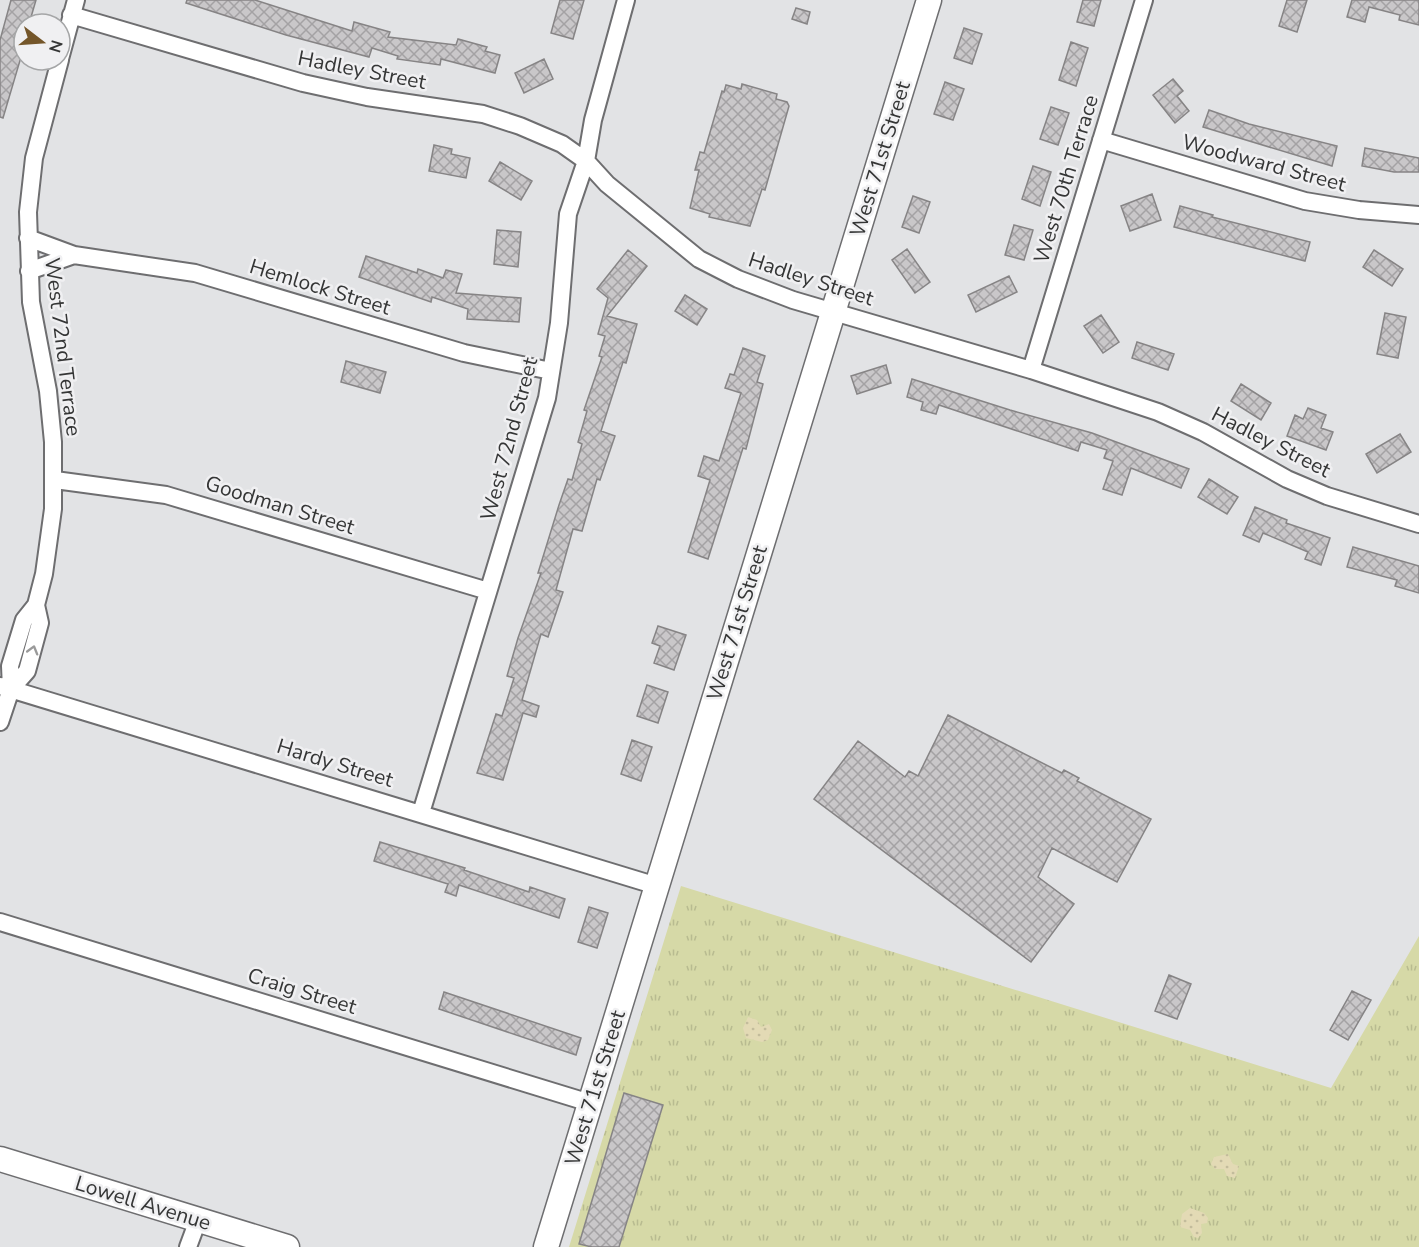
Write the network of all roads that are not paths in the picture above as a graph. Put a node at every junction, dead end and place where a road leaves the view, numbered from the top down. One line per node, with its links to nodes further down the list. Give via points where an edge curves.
1 (626, 0): 7 (street, West 72nd Street, via 593,120)
2 (929, 0): 12 (street, West 71st Street)
3 (1144, 0): 6 (street, West 70th Terrace)
4 (74, 7): 7 (street, Hadley Street, via 303,83 368,98 483,114 562,144)
5 (57, 72): 9 (street, West 72nd Terrace, via 34,158)
6 (1101, 140): 8 (street, Woodward Street, via 1305,201); 13 (street, West 70th Terrace)
7 (586, 161): 12 (street, Hadley Street, via 607,184 699,259 764,290); 14 (street, West 72nd Street, via 568,214)
8 (1419, 215)
9 (28, 238): 10 (street, Hemlock Street); 11 (street, West 72nd Terrace)
10 (74, 255): 11 (street, Hemlock Street); 14 (street, Hemlock Street, via 195,273 464,353)
11 (29, 271): 15 (street, West 72nd Terrace, via 48,392)
12 (834, 311): 13 (street, Hadley Street); 21 (street, West 71st Street)
13 (1031, 370): 16 (street, Hadley Street, via 1158,412 1327,496)
14 (551, 371): 17 (street, West 72nd Street, via 547,398)
15 (55, 480): 17 (street, Goodman Street, via 166,495); 18 (street, West 72nd Terrace, via 44,574 36,605 24,620)
16 (1419, 524)
17 (488, 591): 20 (street, West 72nd Street)
18 (6, 687): 19 (street, West 72nd Terrace); 20 (street, Hardy Street)
19 (0, 722)
20 (421, 813): 21 (street, Hardy Street)
21 (657, 886): 23 (street, West 71st Street)
22 (0, 922): 23 (street, Craig Street)
23 (590, 1103): 28 (street, West 71st Street)
24 (0, 1159): 25 (street, Lowell Avenue)
25 (198, 1220): 26 (street); 27 (street, Lowell Avenue)
26 (188, 1247)
27 (287, 1247)
28 (546, 1247)

